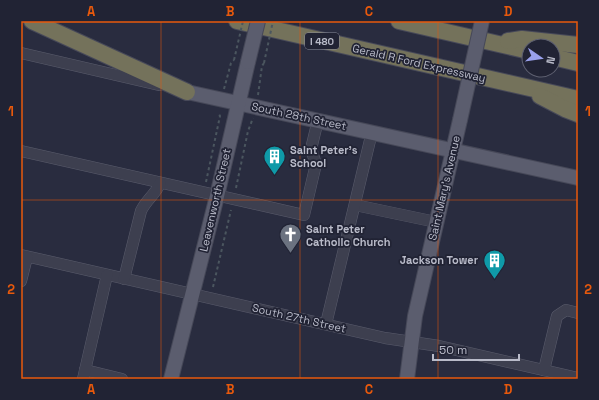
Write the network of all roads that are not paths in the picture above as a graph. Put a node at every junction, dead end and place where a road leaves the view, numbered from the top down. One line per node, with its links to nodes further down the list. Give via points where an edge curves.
1 (32, 21): 13 (highway)
2 (237, 21): 12 (highway, Gerald R Ford Expressway / I 480)
3 (258, 21): 15 (main road, Leavenworth Street, bridge)
4 (399, 21): 6 (highway)
5 (482, 21): 19 (main road, Saint Mary's Avenue, bridge)
6 (495, 43): 7 (highway, via 522,39); 8 (highway)
7 (578, 45)
8 (521, 49)
9 (21, 53): 13 (street, South 28th Street)
10 (561, 59): 11 (highway)
11 (578, 63)
12 (525, 88): 14 (highway, Gerald R Ford Expressway / I 480); 16 (highway)
13 (187, 92): 15 (main road, South 28th Street)
14 (578, 99)
15 (238, 103): 17 (main road, South 28th Street); 23 (main road, Leavenworth Street)
16 (578, 114)
17 (318, 120): 18 (main road, South 28th Street); 23 (street, via 311,149 316,164 304,216)
18 (372, 132): 19 (main road, South 28th Street); 24 (street)
19 (453, 150): 21 (main road, South 28th Street); 25 (main road, Saint Mary's Avenue)
20 (21, 151): 22 (street)
21 (578, 178)
22 (160, 183): 23 (street); 28 (street, via 141,211)
23 (210, 194): 30 (main road, Leavenworth Street)
24 (354, 205): 25 (street); 32 (street)
25 (436, 222): 33 (main road, Saint Mary's Avenue)
26 (24, 256): 27 (street, South 27th Street); 29 (street)
27 (107, 275): 28 (street, South 27th Street); 35 (street)
28 (124, 279): 30 (street, South 27th Street)
29 (21, 281)
30 (192, 294): 32 (street, South 27th Street); 37 (main road, Leavenworth Street)
31 (578, 313): 34 (street, via 566,310 557,316)
32 (326, 324): 33 (street, South 27th Street)
33 (411, 342): 34 (street, South 27th Street); 39 (main road, Saint Mary's Avenue)
34 (544, 370): 36 (street, South 27th Street)
35 (84, 375): 38 (street)
36 (578, 376)
37 (174, 378)
38 (122, 379)
39 (406, 379)

